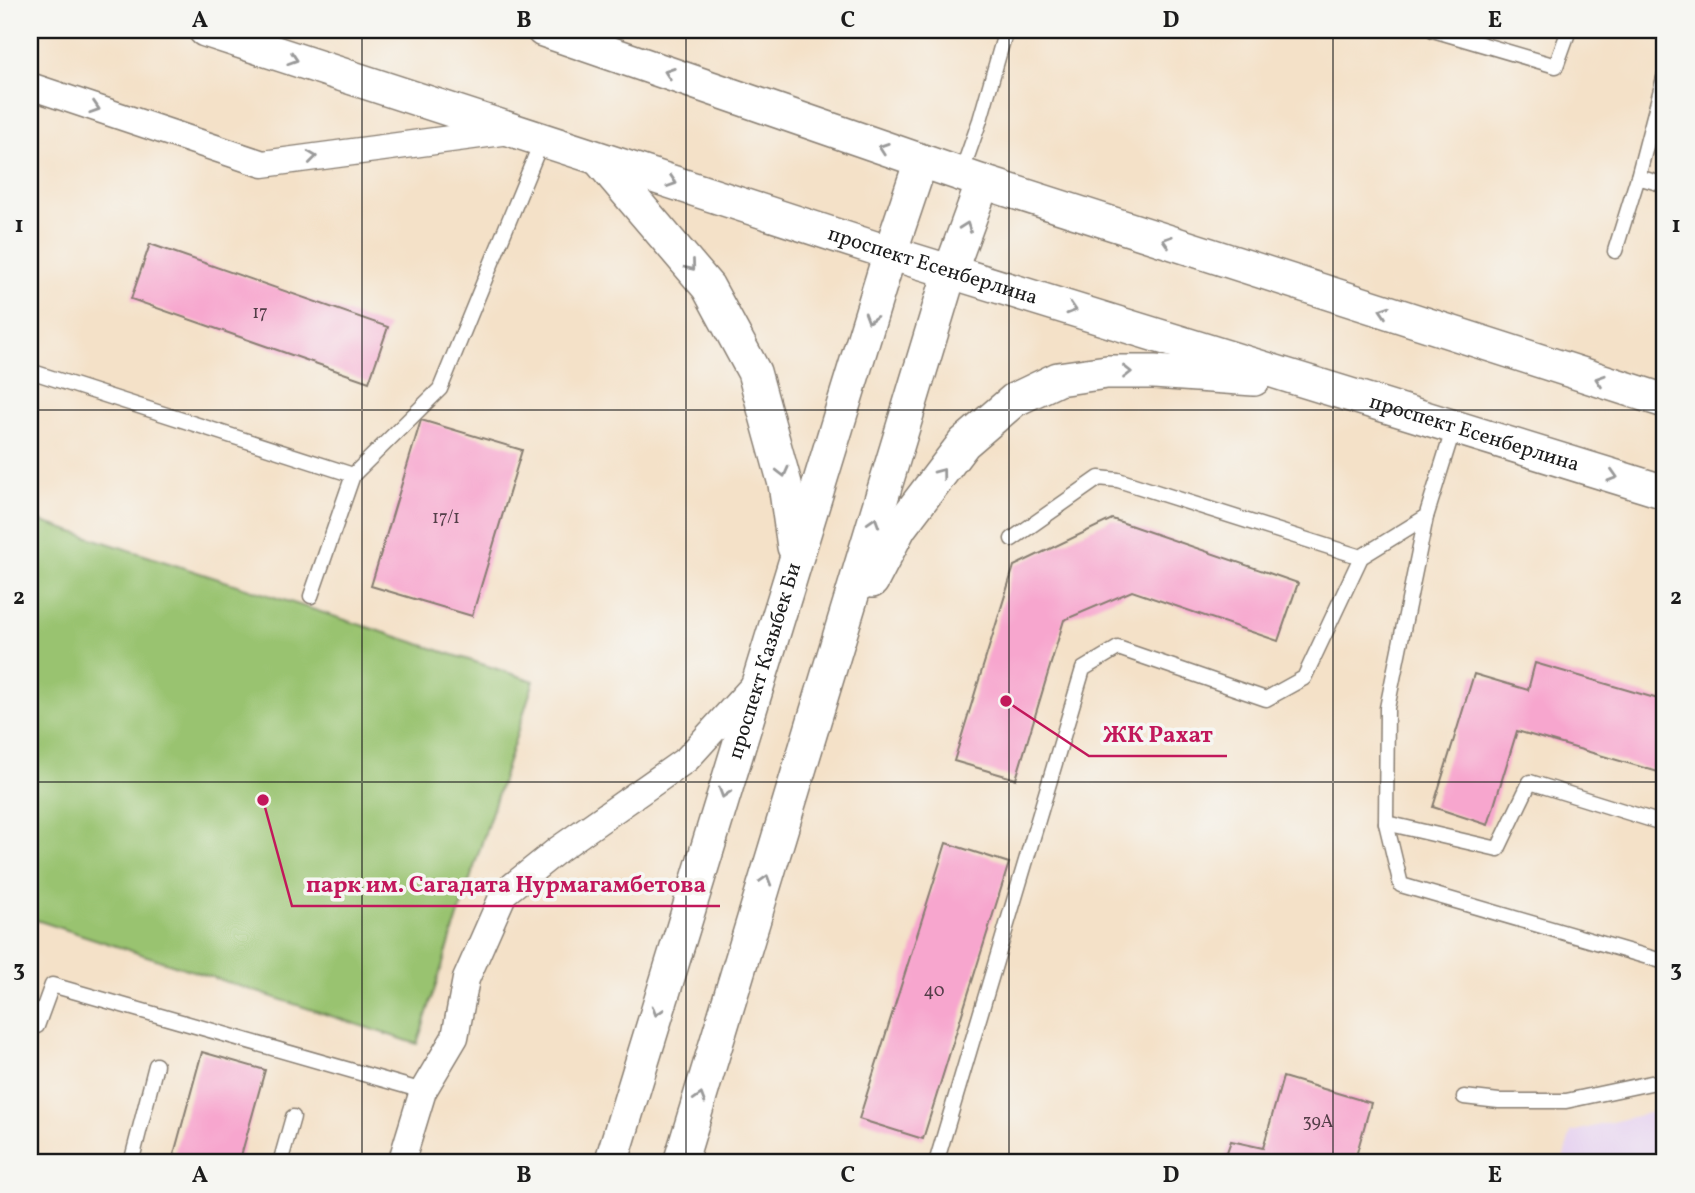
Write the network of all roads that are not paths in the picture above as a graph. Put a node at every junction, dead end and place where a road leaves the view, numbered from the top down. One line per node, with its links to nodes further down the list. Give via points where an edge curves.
1 (205, 30): 8 (street, проспект Есенберлина, one-way to 8)
2 (1006, 30): 12 (lane, via 980,120)
3 (1433, 30): 4 (lane, via 1556,66)
4 (1569, 30)
5 (550, 31): 10 (street, one-way to 5)
6 (1665, 74): 11 (lane)
7 (30, 86): 8 (street, one-way to 8, via 263,164)
8 (528, 135): 9 (street, проспект Есенберлина); 21 (lane, via 440,389)
9 (599, 159): 15 (street, проспект Есенберлина, one-way to 15); 26 (street, one-way to 26, via 708,287 754,372 785,484)
10 (922, 161): 12 (street); 15 (street, проспект Казыбек Би)
11 (1638, 177): 13 (lane); 14 (lane)
12 (972, 178): 16 (street, one-way to 12); 19 (street, one-way to 12)
13 (1665, 185)
14 (1615, 251)
15 (890, 253): 16 (street, проспект Есенберлина); 26 (street, проспект Казыбек Би, one-way to 26)
16 (950, 272): 18 (street, проспект Есенберлина, one-way to 18); 28 (street, one-way to 16)
17 (30, 371): 21 (lane)
18 (1313, 383): 20 (street, проспект Есенберлина); 28 (street, one-way to 18, via 900,527 964,443 1014,400 1058,379 1107,372)
19 (1665, 401)
20 (1454, 427): 22 (street, проспект Есенберлина, one-way to 22); 23 (lane)
21 (354, 475): 27 (lane)
22 (1665, 492)
23 (1426, 517): 25 (lane); 30 (lane, via 1387,708)
24 (1012, 539): 25 (lane, via 1099,478 1118,480)
25 (1362, 557): 44 (lane, via 1304,678 1266,699 1118,648 1083,669)
26 (796, 559): 29 (street, проспект Казыбек Би)
27 (311, 596)
28 (833, 658): 43 (street, one-way to 28)
29 (759, 679): 36 (street, via 687,759 505,893 466,979 455,1038); 42 (street, проспект Казыбек Би, one-way to 42)
30 (1386, 824): 31 (lane, via 1498,849 1530,782); 32 (lane, via 1401,885)
31 (1665, 824)
32 (1665, 962)
33 (30, 1024): 36 (lane, via 37,1026 52,985)
34 (156, 1065): 39 (lane)
35 (1665, 1080): 37 (lane, via 1566,1101)
36 (423, 1091): 41 (street)
37 (1464, 1097)
38 (293, 1117): 40 (lane)
39 (131, 1163)
40 (280, 1163)
41 (401, 1163)
42 (611, 1163)
43 (680, 1163)
44 (936, 1163)

